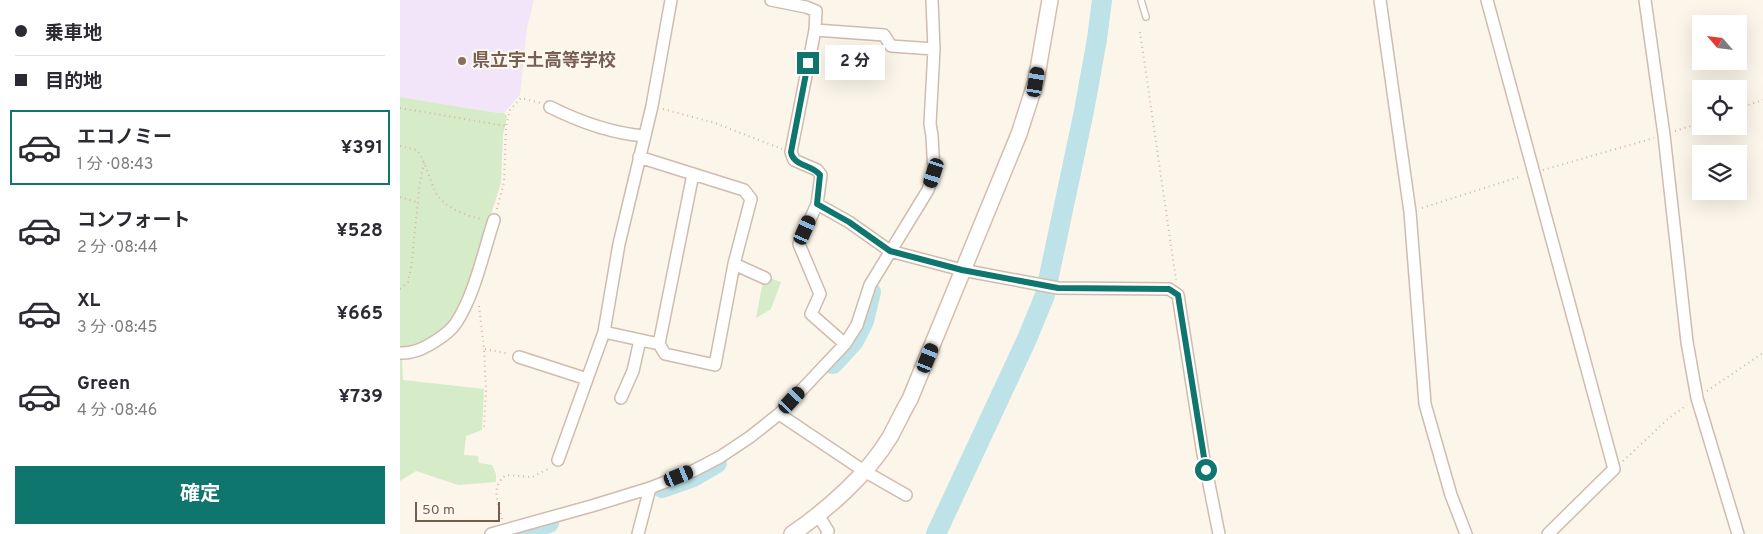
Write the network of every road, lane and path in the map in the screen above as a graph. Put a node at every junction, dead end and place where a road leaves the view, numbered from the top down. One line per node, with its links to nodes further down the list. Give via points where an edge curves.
1 (671, 0): 15 (street)
2 (771, 0): 10 (street, via 816,11)
3 (932, 0): 12 (street)
4 (1050, 0): 33 (street, via 1036,82 1022,126)
5 (1141, 0): 9 (lane)
6 (1380, 0): 63 (street, via 1410,212 1425,404 1451,495)
7 (1487, 0): 52 (street)
8 (1645, 0): 20 (street)
9 (1146, 17)
10 (815, 30): 12 (street, via 884,35 891,46); 23 (street)
11 (1140, 32): 36 (path)
12 (934, 49): 31 (street, via 930,124 934,173 928,190)
13 (1763, 100): 14 (path)
14 (1747, 105)
15 (652, 106): 21 (street); 23 (path, via 715,124)
16 (550, 107): 18 (path, via 522,98 510,110); 21 (street, via 598,127)
17 (400, 108): 18 (path)
18 (506, 126): 30 (path, via 504,182)
19 (1692, 126): 20 (path)
20 (1664, 135): 48 (street)
21 (644, 136): 24 (street)
22 (400, 146): 25 (path, via 417,150)
23 (791, 152): 29 (street, via 794,160 817,170 820,175)
24 (640, 157): 26 (street); 38 (street, via 619,244)
25 (424, 160): 28 (path); 30 (path, via 437,194 455,210 474,218)
26 (693, 174): 32 (street, via 744,190 751,199); 40 (street)
27 (400, 197): 28 (path)
28 (418, 203): 35 (path, via 412,268 408,282)
29 (817, 204): 31 (street); 41 (street, via 799,244 820,294 811,314)
30 (494, 220): 43 (street, via 474,286 455,325 433,343 412,352)
31 (890, 251): 33 (street); 41 (street, via 870,285 858,325)
32 (734, 264): 34 (street); 40 (street, via 715,365 665,354)
33 (962, 270): 36 (street, via 1058,288 1169,289); 53 (street, via 910,399 890,438)
34 (765, 278)
35 (400, 289)
36 (1178, 295): 62 (street)
37 (478, 298): 42 (path)
38 (604, 332): 39 (street); 46 (street)
39 (640, 340): 40 (street); 47 (street, via 633,371)
40 (659, 344)
41 (845, 344): 49 (street)
42 (484, 349): 45 (path); 50 (path)
43 (400, 353)
44 (1763, 353): 48 (path)
45 (519, 357): 46 (street)
46 (587, 379): 51 (street)
47 (621, 398)
48 (1696, 398): 52 (path, via 1669,418); 65 (street)
49 (779, 414): 53 (street); 54 (street, via 720,458)
50 (484, 430)
51 (558, 460): 57 (path, via 532,477 506,475 499,480 496,493)
52 (1614, 469): 64 (street)
53 (864, 471): 55 (street); 56 (street)
54 (650, 488): 57 (street); 59 (street)
55 (906, 495)
56 (818, 515): 60 (street); 61 (street)
57 (505, 531): 58 (street)
58 (490, 534)
59 (638, 534)
60 (792, 534)
61 (827, 534)
62 (1219, 534)
63 (1466, 534)
64 (1548, 534)
65 (1738, 534)

